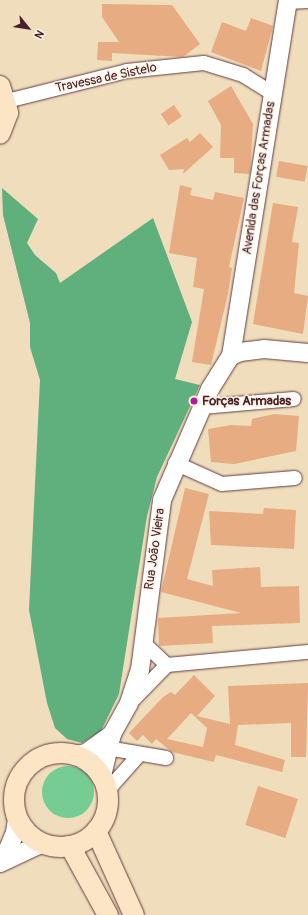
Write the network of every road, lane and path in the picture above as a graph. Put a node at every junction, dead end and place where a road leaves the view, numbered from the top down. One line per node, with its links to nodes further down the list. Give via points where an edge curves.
1 (288, 1): 2 (street); 3 (street, Avenida das Forças Armadas)
2 (308, 1)
3 (272, 93): 4 (street, Travessa de Sistelo, via 243,75 204,63 127,72); 7 (street, Avenida das Forças Armadas)
4 (3, 94): 5 (main road, via 8,113)
5 (0, 134)
6 (308, 353): 7 (street, via 264,349)
7 (231, 356): 9 (street, Rua João Vieira)
8 (294, 399): 9 (street)
9 (202, 407): 10 (street, Rua João Vieira)
10 (175, 463): 11 (street, via 222,484); 12 (street, Rua João Vieira, via 157,522)
11 (295, 478)
12 (143, 643): 14 (street); 15 (street, Rua João Vieira, via 140,670)
13 (308, 652): 14 (street)
14 (167, 665): 15 (street)
15 (129, 703): 16 (street, Rua João Vieira)
16 (110, 741): 17 (street, Rua João Vieira, via 86,753); 18 (street); 20 (street, Rua João Vieira)
17 (75, 755): 20 (main road, via 89,762); 21 (main road, via 59,753 31,764 15,790)
18 (139, 755): 19 (street); 20 (street)
19 (166, 758)
20 (104, 784): 22 (main road, via 104,818)
21 (17, 818): 23 (main road, via 27,833); 25 (street, via 13,839)
22 (96, 831): 24 (main road); 27 (main road)
23 (43, 843): 24 (main road); 25 (street)
24 (70, 846): 26 (main road)
25 (1, 862)
26 (108, 915)
27 (134, 915)

